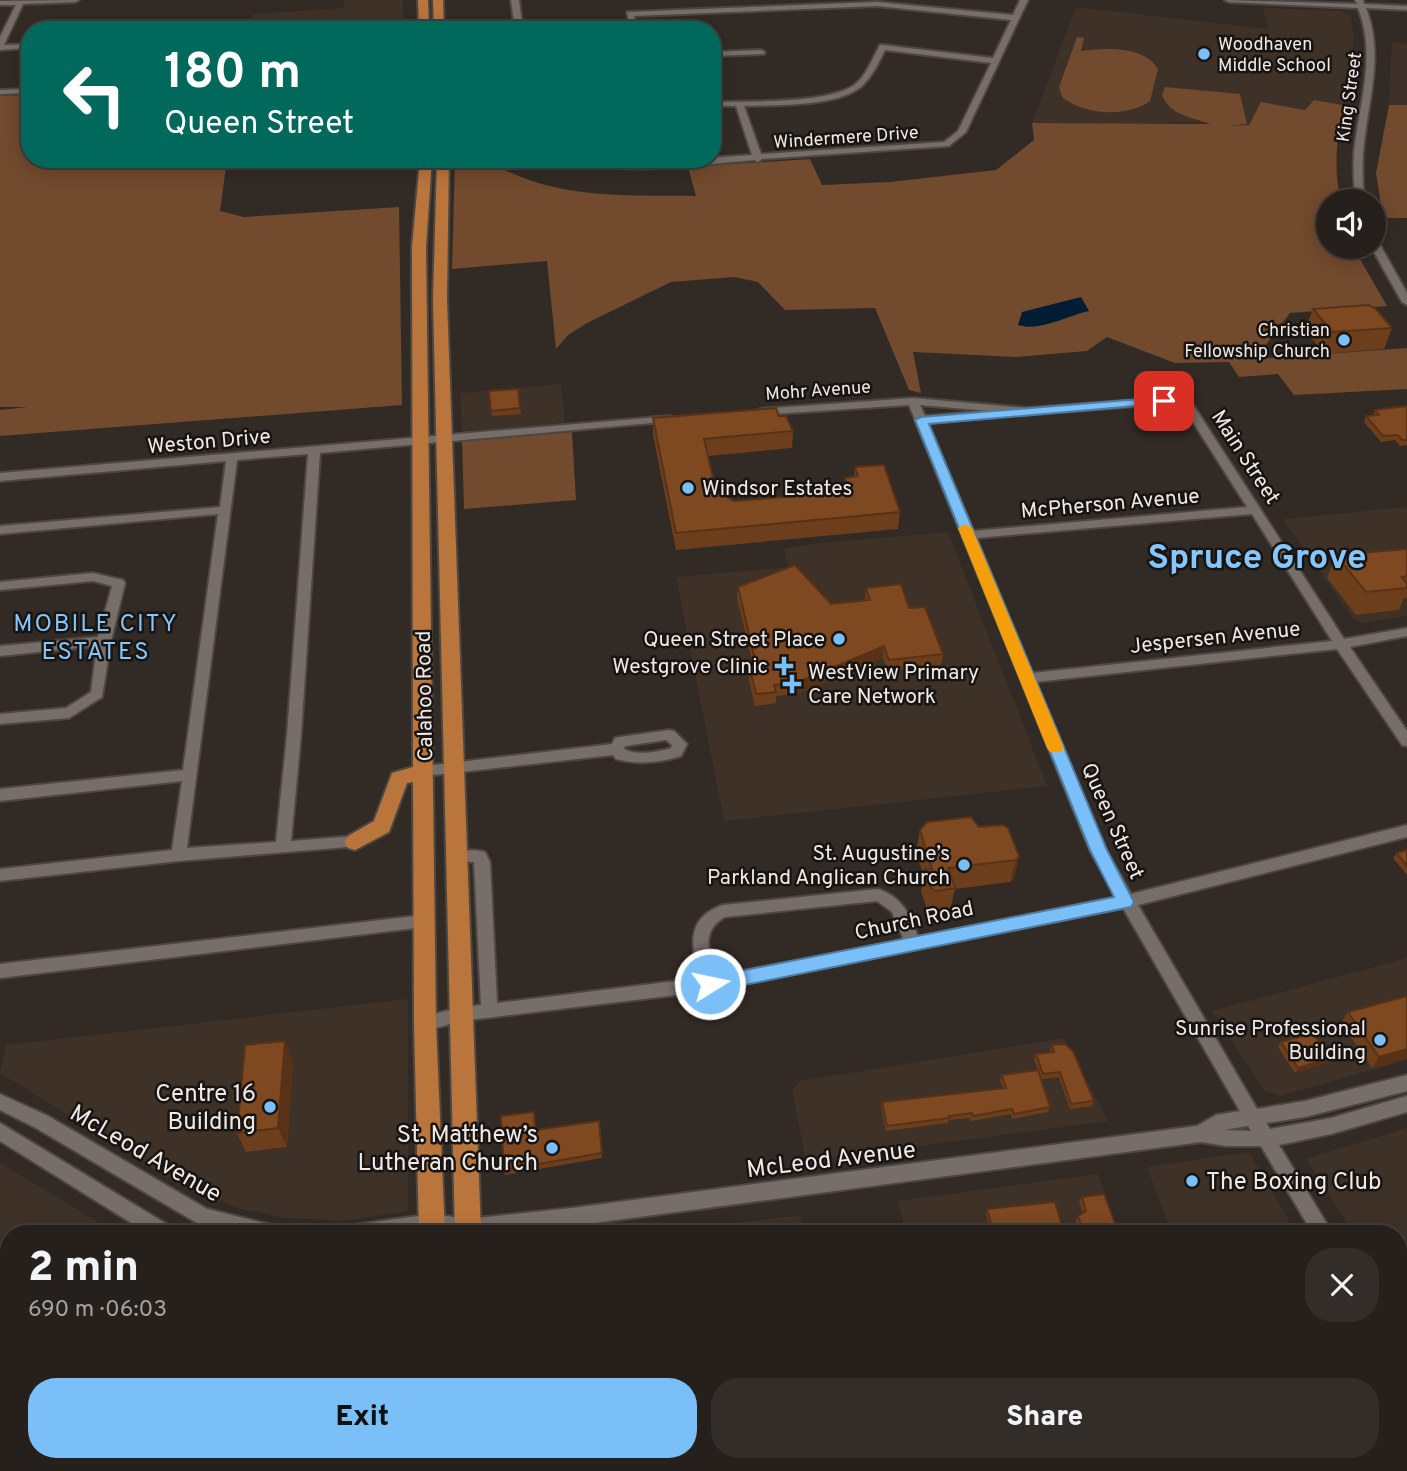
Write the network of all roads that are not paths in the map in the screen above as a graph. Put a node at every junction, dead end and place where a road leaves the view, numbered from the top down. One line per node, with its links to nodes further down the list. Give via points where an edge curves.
1 (75, 0): 8 (street)
2 (424, 0): 13 (main road)
3 (438, 0): 14 (main road)
4 (515, 0): 15 (street)
5 (1024, 0): 12 (street, Windermere Drive)
6 (1229, 0): 9 (street)
7 (0, 3): 8 (street)
8 (20, 3): 17 (street)
9 (1360, 3): 11 (street); 30 (street, King Street, via 1372,46 1357,151)
10 (725, 4): 12 (street, via 877,4); 16 (street, via 630,13)
11 (1407, 8)
12 (1017, 18): 21 (street, Windermere Drive)
13 (424, 21)
14 (439, 21)
15 (518, 21)
16 (632, 21)
17 (0, 46): 18 (street)
18 (21, 46)
19 (761, 52): 20 (street)
20 (721, 54)
21 (997, 61): 24 (street, via 883,47 859,85 849,91); 26 (street, Windermere Drive, via 962,132 946,144)
22 (21, 91): 23 (street)
23 (0, 92)
24 (739, 103): 25 (street); 26 (street)
25 (721, 104)
26 (758, 159): 27 (street, Windermere Drive)
27 (721, 161)
28 (425, 168): 40 (main road, Calahoo Road, via 419,247)
29 (443, 168): 39 (main road, Calahoo Road, via 439,247)
30 (1359, 189)
31 (1383, 259): 32 (street)
32 (1407, 302)
33 (913, 401): 35 (street, Mohr Avenue); 36 (street, Mohr Avenue); 38 (street, Queen Street)
34 (1188, 405): 35 (street, Mohr Avenue, via 1164,401); 45 (street, Main Street)
35 (1027, 411): 38 (street, Mohr Avenue)
36 (749, 413)
37 (677, 418): 39 (street)
38 (921, 420): 47 (street, Queen Street)
39 (444, 438): 40 (street, Weston Drive); 57 (main road, Calahoo Road)
40 (422, 440): 41 (street, Weston Drive); 58 (main road, Calahoo Road)
41 (314, 451): 42 (street, Weston Drive); 63 (street)
42 (232, 458): 43 (street, Weston Drive); 44 (street)
43 (0, 477)
44 (225, 510): 46 (street); 59 (street)
45 (1255, 510): 47 (street, McPherson Avenue); 51 (street, Main Street)
46 (0, 530)
47 (968, 535): 53 (street, Queen Street)
48 (0, 586): 50 (street, via 93,577 119,583)
49 (1407, 632): 51 (street, Jespersen Avenue)
50 (104, 641): 52 (street); 54 (street, via 97,694 69,713)
51 (1341, 644): 53 (street, Jespersen Avenue); 55 (street, Main Street)
52 (0, 651)
53 (1026, 678): 67 (street, Queen Street, via 1098,850)
54 (0, 719)
55 (1407, 741)
56 (617, 749): 57 (street)
57 (453, 766): 58 (street); 65 (main road, Calahoo Road)
58 (425, 771): 62 (main road, via 399,778 382,826); 68 (main road, Calahoo Road)
59 (190, 775): 60 (street); 64 (street)
60 (0, 795)
61 (1407, 831): 67 (street, Church Road)
62 (355, 842): 63 (street)
63 (283, 847): 64 (street)
64 (179, 856): 66 (street)
65 (456, 857): 72 (street, via 480,856 482,862); 73 (main road, Calahoo Road)
66 (0, 875)
67 (1125, 902): 69 (street, Church Road); 78 (street, Queen Street)
68 (424, 920): 70 (street); 74 (main road, Calahoo Road)
69 (912, 943): 71 (street, Church Road); 71 (street, via 900,911 878,895 723,911 705,921 698,937)
70 (0, 971)
71 (710, 984): 72 (street, Church Road)
72 (489, 1010): 73 (street, Church Road)
73 (461, 1014): 74 (street, Church Road); 85 (main road, Calahoo Road)
74 (425, 1024): 84 (main road, Calahoo Road)
75 (1407, 1083): 78 (street, McLeod Avenue, via 1305,1109)
76 (0, 1102): 83 (street, McLeod Avenue, via 203,1217)
77 (1407, 1104): 81 (street, McLeod Avenue)
78 (1252, 1117): 80 (street, McLeod Avenue, via 1216,1123); 81 (street, Queen Street)
79 (0, 1131): 82 (street)
80 (1200, 1134): 81 (street, McLeod Avenue, via 1223,1140); 86 (street, McLeod Avenue)
81 (1265, 1136): 87 (street, Queen Street)
82 (151, 1225)
83 (235, 1225)
84 (432, 1225)
85 (466, 1225)
86 (518, 1225)
87 (1319, 1225)

